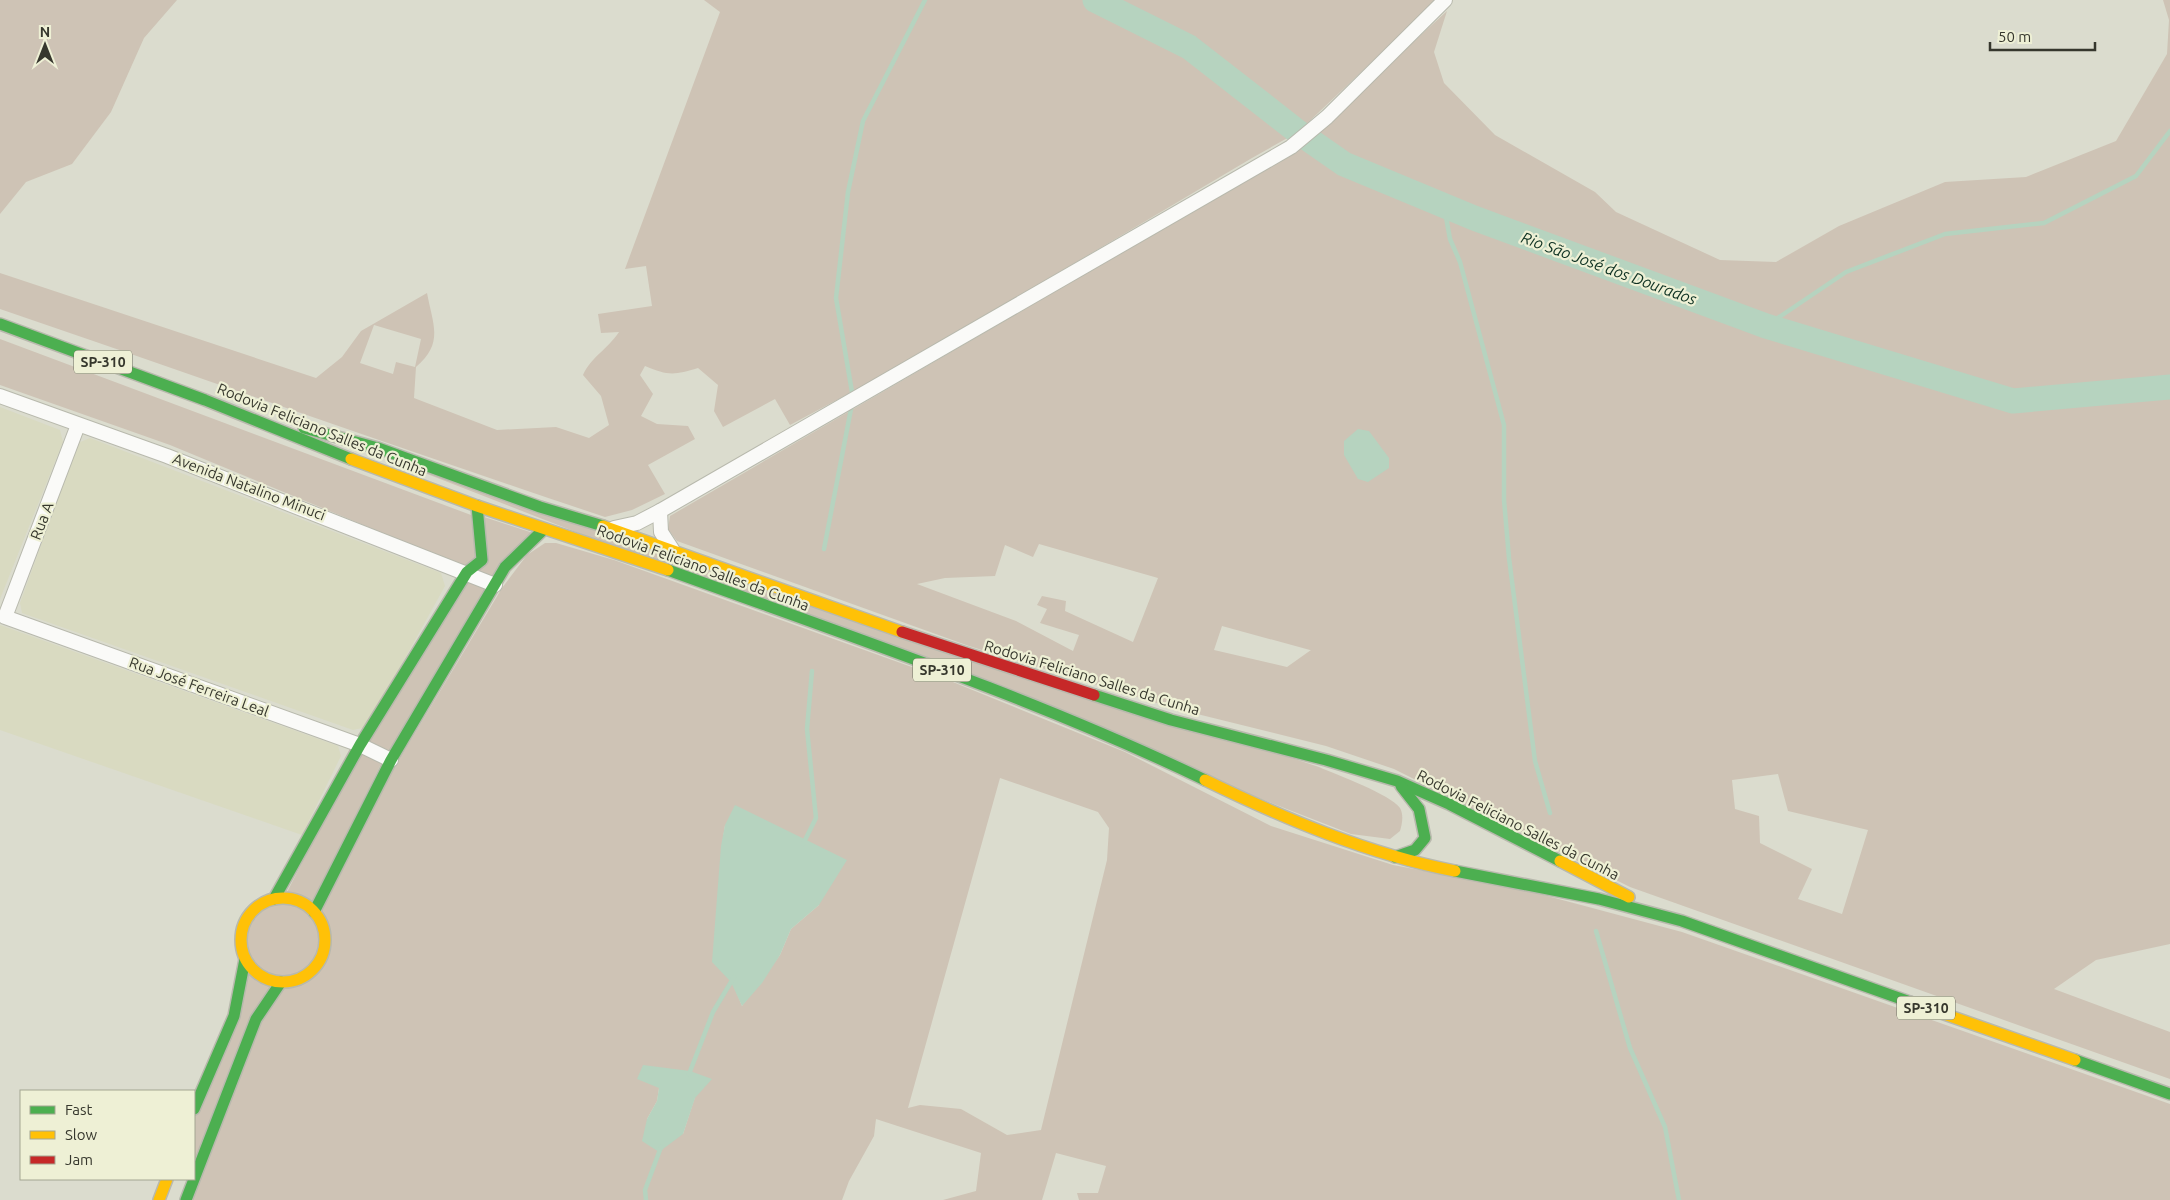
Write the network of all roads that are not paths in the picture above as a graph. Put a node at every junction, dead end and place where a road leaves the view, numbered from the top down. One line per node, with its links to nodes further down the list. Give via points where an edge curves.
1 (1446, 0): 7 (street, via 1327,117 1291,147)
2 (0, 324): 4 (main road, SP-310)
3 (0, 396): 5 (street, Avenida Natalino Minuci)
4 (205, 400): 6 (main road, Rodovia Feliciano Salles da Cunha / SP-310, via 370,467); 9 (main road, Rodovia Feliciano Salles da Cunha / SP-310, via 378,448 540,507)
5 (78, 425): 11 (street, Avenida Natalino Minuci); 13 (street, Rua A)
6 (477, 506): 8 (main road, Rodovia Feliciano Salles da Cunha / SP-310); 11 (main road, via 482,560)
7 (660, 511): 9 (street); 10 (street, via 660,532)
8 (544, 529): 12 (main road, via 505,567); 17 (main road, Rodovia Feliciano Salles da Cunha / SP-310, via 617,552 946,672 1130,744 1277,815)
9 (613, 529): 10 (main road, Rodovia Feliciano Salles da Cunha / SP-310)
10 (672, 549): 16 (main road, Rodovia Feliciano Salles da Cunha / SP-310, via 970,656 1171,720)
11 (467, 572): 12 (street, Avenida Natalino Minuci); 14 (main road)
12 (495, 585): 15 (main road)
13 (5, 617): 14 (street, Rua José Ferreira Leal)
14 (360, 745): 15 (street, Rua José Ferreira Leal); 18 (main road)
15 (391, 760): 19 (main road)
16 (1397, 781): 17 (main road, via 1418,805 1425,838 1415,850); 20 (main road, Rodovia Feliciano Salles da Cunha / SP-310)
17 (1395, 857): 20 (main road, Rodovia Feliciano Salles da Cunha / SP-310, via 1599,899)
18 (274, 899): 19 (main road, via 296,900); 21 (main road, via 254,909 248,917 241,938)
19 (314, 912): 22 (main road, via 324,931 323,953 311,971 292,981)
20 (1682, 921): 23 (main road, Rodovia Feliciano Salles da Cunha / SP-310)
21 (245, 959): 22 (main road, via 260,975); 24 (main road, via 234,1016)
22 (281, 982): 25 (main road, via 256,1019)
23 (2170, 1094)
24 (195, 1107)
25 (195, 1177)
26 (167, 1180): 28 (main road)
27 (194, 1180): 29 (main road)
28 (160, 1200)
29 (186, 1200)

